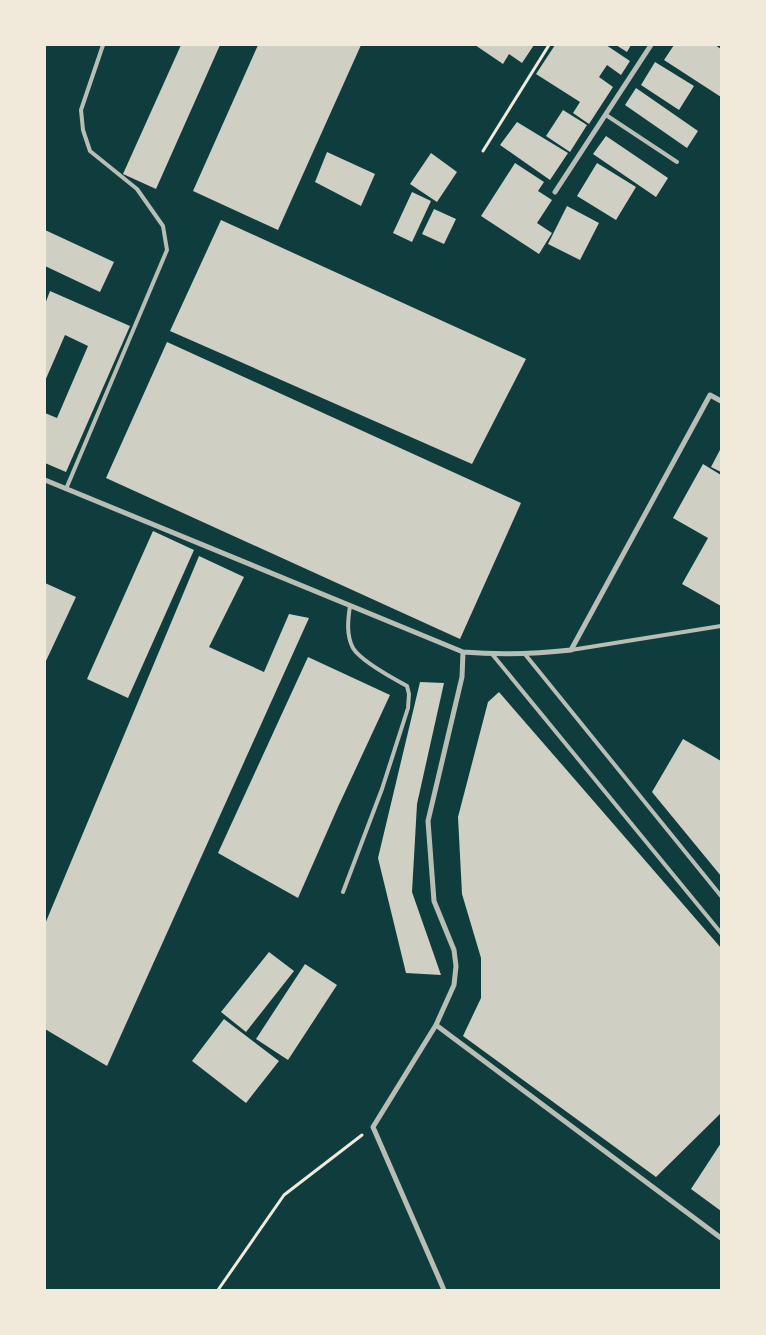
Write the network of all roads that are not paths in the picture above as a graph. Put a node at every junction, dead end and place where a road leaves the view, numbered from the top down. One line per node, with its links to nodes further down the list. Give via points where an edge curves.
1 (103, 45): 8 (lane, via 81,110 83,130 90,151 137,189 163,226 167,250)
2 (651, 45): 3 (street)
3 (606, 114): 4 (lane); 5 (street)
4 (678, 162)
5 (555, 192)
6 (721, 401): 11 (street, via 710,395)
7 (45, 480): 8 (street)
8 (66, 489): 9 (street)
9 (350, 606): 12 (street); 15 (lane, via 348,619 353,649 407,686 409,694 408,708 382,789)
10 (721, 626): 11 (lane)
11 (572, 650): 13 (street)
12 (464, 652): 14 (street); 18 (street, via 462,677 428,821 434,901 454,950 456,966 454,985)
13 (524, 653): 14 (street); 16 (lane)
14 (492, 654): 17 (lane)
15 (344, 892)
16 (721, 896)
17 (721, 932)
18 (436, 1025): 19 (street); 20 (street, via 373,1127)
19 (721, 1238)
20 (444, 1290)

